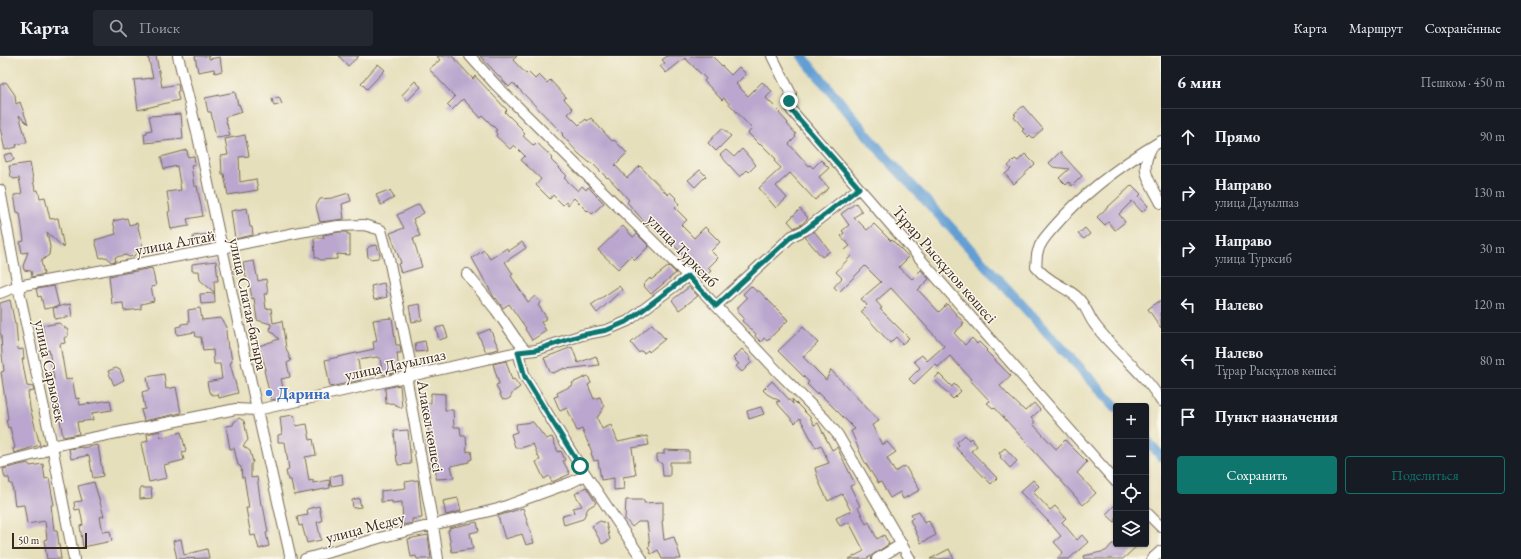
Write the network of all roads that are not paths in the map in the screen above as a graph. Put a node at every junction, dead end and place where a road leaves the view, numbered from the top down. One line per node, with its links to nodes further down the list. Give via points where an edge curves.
1 (178, 56): 10 (street, улица Спатая-батыра)
2 (470, 56): 12 (street, улица Турксиб)
3 (772, 56): 6 (street, Тұрар Рысқұлов көшесі, via 791,94 789,101 792,111)
4 (1161, 141): 5 (street)
5 (1152, 147): 8 (street, via 1144,164 1146,174); 18 (street, via 1109,176 1059,220 1038,250 1036,266 1042,275 1053,283 1067,288 1078,299 1094,324)
6 (859, 188): 15 (street, via 809,227 792,236); 23 (street, Тұрар Рысқұлов көшесі)
7 (0, 190): 13 (street, улица Сарыозек)
8 (1161, 203)
9 (381, 230): 10 (street, улица Алтай, via 364,225 338,226); 17 (street, Алакөл көшесі, via 410,362)
10 (222, 248): 13 (street, улица Алтай); 19 (street, улица Спатая-батыра)
11 (468, 274): 16 (street, via 496,310)
12 (688, 276): 15 (street, улица Турксиб); 16 (street, улица Дауылпаз, via 628,321 607,330)
13 (18, 286): 14 (street, улица Алтай); 20 (street, улица Сарыозек)
14 (0, 293)
15 (716, 306): 27 (street, улица Турксиб, via 825,419 838,436)
16 (522, 352): 17 (street, улица Дауылпаз); 22 (street, via 525,377)
17 (406, 376): 19 (street, улица Дауылпаз); 25 (street, Алакөл көшесі)
18 (1161, 401)
19 (257, 410): 20 (street, улица Дауылпаз, via 236,409); 30 (street, улица Спатая-батыра)
20 (52, 446): 21 (street, улица Дауылпаз, via 40,453); 29 (street, улица Сарыозек)
21 (0, 463)
22 (586, 475): 25 (street, улица Медеу, via 498,509); 33 (street)
23 (1113, 479)
24 (1149, 515): 26 (street)
25 (433, 525): 31 (street, улица Медеу); 32 (street, Алакөл көшесі)
26 (1161, 527)
27 (902, 544): 34 (street); 35 (street, улица Турксиб)
28 (1161, 551): 36 (street)
29 (74, 559)
30 (291, 559)
31 (306, 559)
32 (438, 559)
33 (642, 559)
34 (877, 559)
35 (910, 559)
36 (1152, 559)

